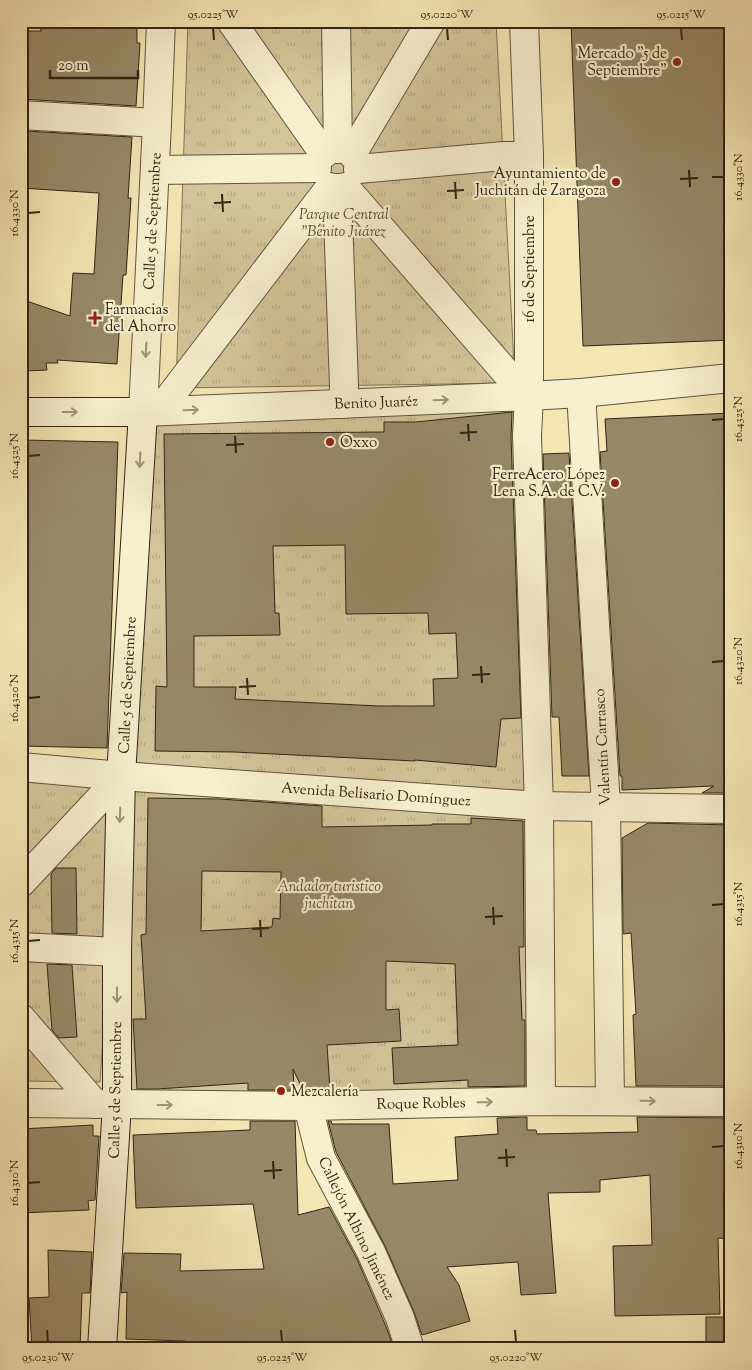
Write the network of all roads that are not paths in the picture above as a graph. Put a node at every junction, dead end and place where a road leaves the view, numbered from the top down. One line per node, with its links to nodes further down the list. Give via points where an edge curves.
1 (161, 21): 7 (street, Calle 5 de Septiembre)
2 (231, 21): 9 (street)
3 (336, 21): 9 (street)
4 (431, 21): 9 (street)
5 (524, 21): 8 (street, 16 de Septiembre)
6 (21, 115): 7 (street)
7 (157, 123): 10 (street, Calle 5 de Septiembre)
8 (529, 156): 9 (street); 13 (street, 16 de Septiembre)
9 (338, 169): 10 (street); 13 (street); 14 (street); 15 (street)
10 (155, 170): 15 (street, Calle 5 de Septiembre, one-way to 15)
11 (731, 378): 12 (street, Benito Juaréz)
12 (581, 393): 13 (street, Benito Juaréz); 20 (street, Valentín Carrasco)
13 (529, 396): 14 (street, Benito Juaréz, one-way to 13); 19 (street, via 527,436)
14 (343, 404): 15 (street, Benito Juaréz, one-way to 14)
15 (151, 411): 16 (street, Benito Juaréz, one-way to 15); 18 (street, Calle 5 de Septiembre, one-way to 18)
16 (21, 412)
17 (21, 767): 18 (street, Avenida Belisario Domínguez)
18 (121, 776): 19 (street, Avenida Belisario Domínguez); 22 (street); 24 (street, Calle 5 de Septiembre, one-way to 24)
19 (539, 806): 20 (street, Avenida Belisario Domínguez); 26 (street)
20 (606, 806): 21 (street, Avenida Belisario Domínguez); 27 (street, Valentín Carrasco)
21 (731, 808)
22 (21, 883)
23 (21, 947): 24 (street)
24 (117, 952): 30 (street, Calle 5 de Septiembre, one-way to 30)
25 (21, 1018): 30 (street)
26 (541, 1101): 27 (street, Roque Robles); 31 (street, Roque Robles, one-way to 26)
27 (610, 1101): 28 (street, Roque Robles, one-way to 28)
28 (731, 1102)
29 (21, 1103): 30 (street, Roque Robles)
30 (106, 1104): 31 (street, Roque Robles, one-way to 31); 32 (street, Calle 5 de Septiembre)
31 (308, 1106): 33 (street, Callejón Albino Jiménez, via 321,1158 370,1252 400,1318)
32 (102, 1349)
33 (410, 1349)

